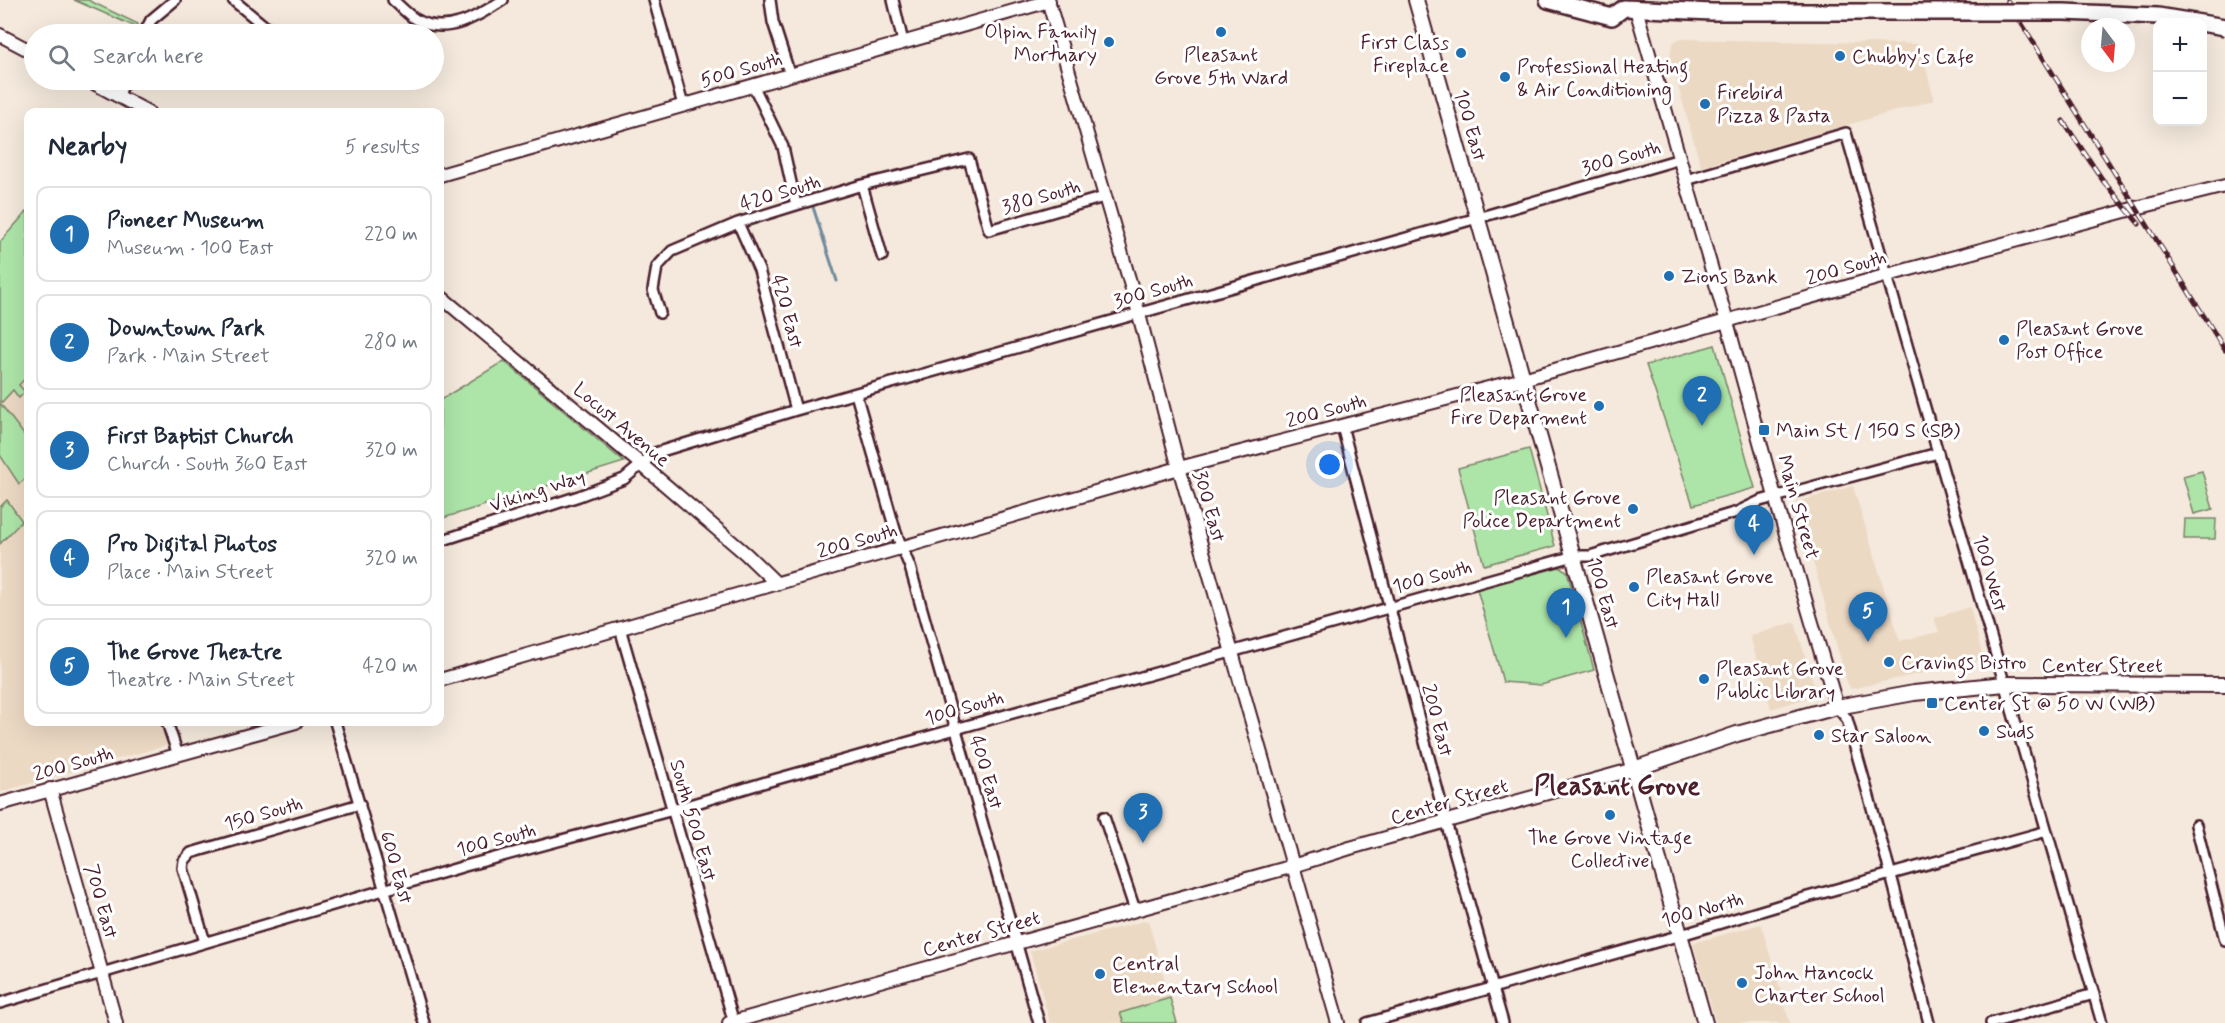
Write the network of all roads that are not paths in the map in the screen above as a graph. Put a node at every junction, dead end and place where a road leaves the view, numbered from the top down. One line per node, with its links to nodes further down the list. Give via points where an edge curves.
1 (175, 0): 12 (street)
2 (233, 0): 13 (street)
3 (393, 0): 14 (street, via 416,20)
4 (503, 0): 16 (street, via 479,16)
5 (654, 0): 25 (street)
6 (770, 0): 20 (street)
7 (893, 0): 18 (street)
8 (1050, 0): 18 (street, 500 South); 32 (street, 300 East)
9 (1416, 0): 34 (main road, 100 East)
10 (1548, 0): 11 (main road, via 1612,17)
11 (1627, 4): 15 (main road, bridge, via 1781,12 2075,12 2158,16); 27 (street, Main Street)
12 (149, 24)
13 (262, 24)
14 (430, 24)
15 (2225, 27)
16 (444, 28)
17 (0, 36): 19 (street)
18 (903, 42): 20 (street, 500 South)
19 (24, 48)
20 (790, 75): 21 (street, 500 South)
21 (753, 85): 25 (street, 500 South); 33 (street, via 783,147)
22 (109, 90): 24 (street)
23 (121, 90): 24 (street)
24 (119, 95): 26 (street)
25 (683, 105): 28 (street, 500 South)
26 (141, 108)
27 (1680, 159): 29 (street, Main Street); 34 (street, 300 South)
28 (444, 174)
29 (1686, 180): 38 (street, 100 West, via 1846,134); 42 (street, Main Street)
30 (862, 185): 33 (street, 420 South); 36 (street, 420 South, via 969,159); 37 (street)
31 (2225, 186): 38 (street, 200 South)
32 (1104, 196): 36 (street, 380 South); 41 (street, 300 East)
33 (796, 205): 35 (street, 420 South)
34 (1478, 218): 41 (street, 300 South); 43 (main road, 100 East)
35 (738, 223): 40 (street, 420 South, via 672,251 657,267 653,290); 45 (street, 420 East, via 759,270)
36 (989, 230)
37 (882, 256)
38 (1888, 275): 42 (street, 200 South); 47 (street, 100 West)
39 (444, 299): 48 (street, Locust Avenue)
40 (660, 313)
41 (1138, 313): 44 (street, 300 South); 49 (street, 300 East)
42 (1727, 322): 43 (street, 200 South); 50 (street, Main Street)
43 (1523, 380): 46 (street, 200 South); 53 (main road, 100 East)
44 (856, 393): 45 (street, 300 South); 52 (street, 400 East)
45 (796, 410): 48 (street, 300 South, via 655,453)
46 (1342, 426): 49 (street, 200 South); 55 (street, 200 East)
47 (1938, 453): 50 (street, 100 South); 59 (street, 100 West)
48 (642, 465): 51 (street, Viking Way, via 624,479); 54 (street, Locust Avenue)
49 (1179, 468): 52 (street, 200 South); 57 (street, 300 East)
50 (1775, 497): 53 (street, 100 South, via 1667,534 1590,556); 61 (street, Main Street)
51 (444, 540)
52 (902, 548): 54 (street, 200 South); 65 (street, 400 East)
53 (1574, 556): 55 (street, 100 South); 67 (main road, 100 East)
54 (777, 584): 56 (street, 200 South)
55 (1389, 606): 57 (street, 100 South); 73 (street, 200 East)
56 (620, 628): 58 (street, 200 South); 71 (street, South 500 East)
57 (1232, 651): 65 (street, 100 South); 76 (street, 300 East)
58 (444, 679)
59 (2005, 684): 60 (main road, Center Street); 61 (main road, Center Street, via 1914,693); 75 (street, 100 West)
60 (2225, 685)
61 (1837, 707): 67 (main road, Center Street, via 1737,734); 77 (street, Main Street, via 1847,719)
62 (168, 726): 66 (street)
63 (272, 726): 66 (street, 200 South)
64 (336, 726): 70 (street, 600 East)
65 (956, 728): 71 (street, 100 South); 83 (street, 400 East)
66 (178, 755): 68 (street, 200 South)
67 (1634, 769): 73 (street, Center Street); 80 (main road, 100 East)
68 (50, 789): 69 (street, 200 South); 84 (street, 700 East)
69 (0, 804)
70 (360, 804): 78 (street, 600 East); 82 (street, 150 South, via 191,853 183,865)
71 (673, 810): 78 (street, 100 South); 90 (street, South 500 East)
72 (1104, 817): 79 (street)
73 (1446, 822): 76 (street, Center Street); 85 (street, 200 East)
74 (2196, 825): 81 (street)
75 (2047, 831): 77 (street, 100 North); 86 (street, 100 West)
76 (1294, 865): 79 (street, Center Street); 92 (street, 300 East)
77 (1891, 875): 80 (street, 100 North); 96 (street, Main Street)
78 (385, 889): 82 (street, 100 South); 89 (street, 600 East)
79 (1136, 910): 83 (street, Center Street)
80 (1681, 935): 85 (street, 100 North); 95 (main road, 100 East)
81 (2225, 940)
82 (205, 942): 84 (street, 100 South)
83 (1017, 943): 90 (street, Center Street); 91 (street, 400 East)
84 (102, 973): 87 (street, 100 South); 88 (street, 700 East)
85 (1493, 986): 93 (street, 100 North); 94 (street, 200 East)
86 (2094, 993): 97 (street); 98 (street, 100 West)
87 (0, 1003)
88 (116, 1023)
89 (424, 1023)
90 (733, 1023)
91 (1039, 1023)
92 (1338, 1023)
93 (1367, 1023)
94 (1503, 1023)
95 (1705, 1023)
96 (1929, 1023)
97 (1992, 1023)
98 (2102, 1023)

